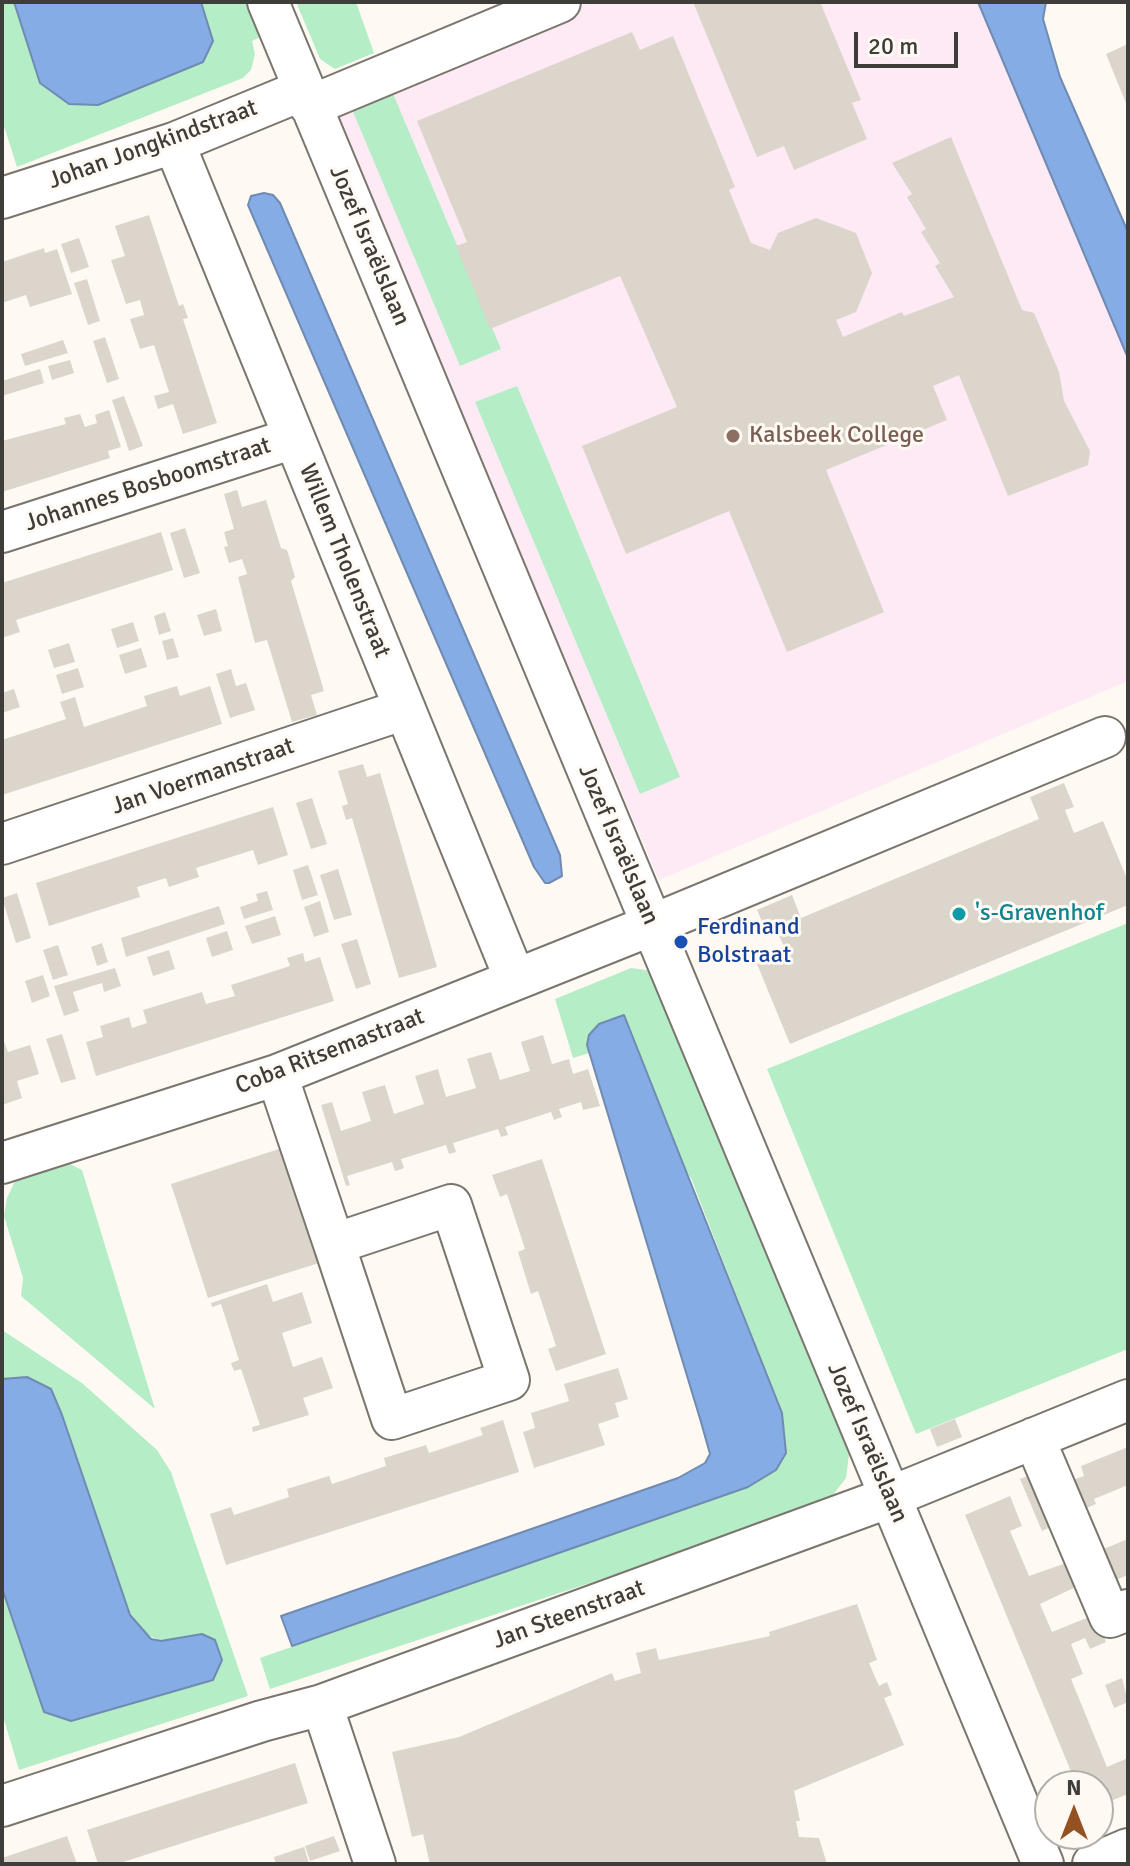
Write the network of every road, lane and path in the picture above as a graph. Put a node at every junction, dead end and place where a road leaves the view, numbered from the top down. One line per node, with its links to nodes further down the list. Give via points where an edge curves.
1 (268, 2): 3 (street, Jozef Israëlslaan)
2 (560, 2): 3 (street, Johan Jongkindstraat)
3 (307, 98): 4 (street, Johan Jongkindstraat); 11 (street, Jozef Israëlslaan)
4 (174, 143): 5 (street, Johan Jongkindstraat); 6 (street, Willem Tholenstraat)
5 (2, 198)
6 (294, 438): 7 (street, Johannes Bosboomstraat); 8 (street, Willem Tholenstraat)
7 (2, 532)
8 (405, 709): 10 (street, Jan Voermanstraat); 12 (street, Willem Tholenstraat)
9 (1105, 737): 11 (street)
10 (2, 844)
11 (652, 925): 12 (street, Coba Ritsemastraat); 18 (street, Jozef Israëlslaan)
12 (515, 979): 13 (street, Coba Ritsemastraat)
13 (277, 1075): 14 (street, Coba Ritsemastraat); 15 (street)
14 (2, 1163)
15 (334, 1244): 15 (street, via 451,1205 509,1380 392,1419)
16 (1128, 1400): 17 (street, Jan Steenstraat)
17 (1034, 1438): 18 (street, Jan Steenstraat); 19 (street, via 1110,1617)
18 (890, 1497): 20 (street, Jan Steenstraat); 24 (street, Jozef Israëlslaan)
19 (1128, 1610)
20 (322, 1705): 21 (street, Jan Steenstraat); 23 (street)
21 (2, 1806)
22 (1128, 1849): 25 (street)
23 (368, 1862)
24 (1043, 1864)
25 (1093, 1864)

